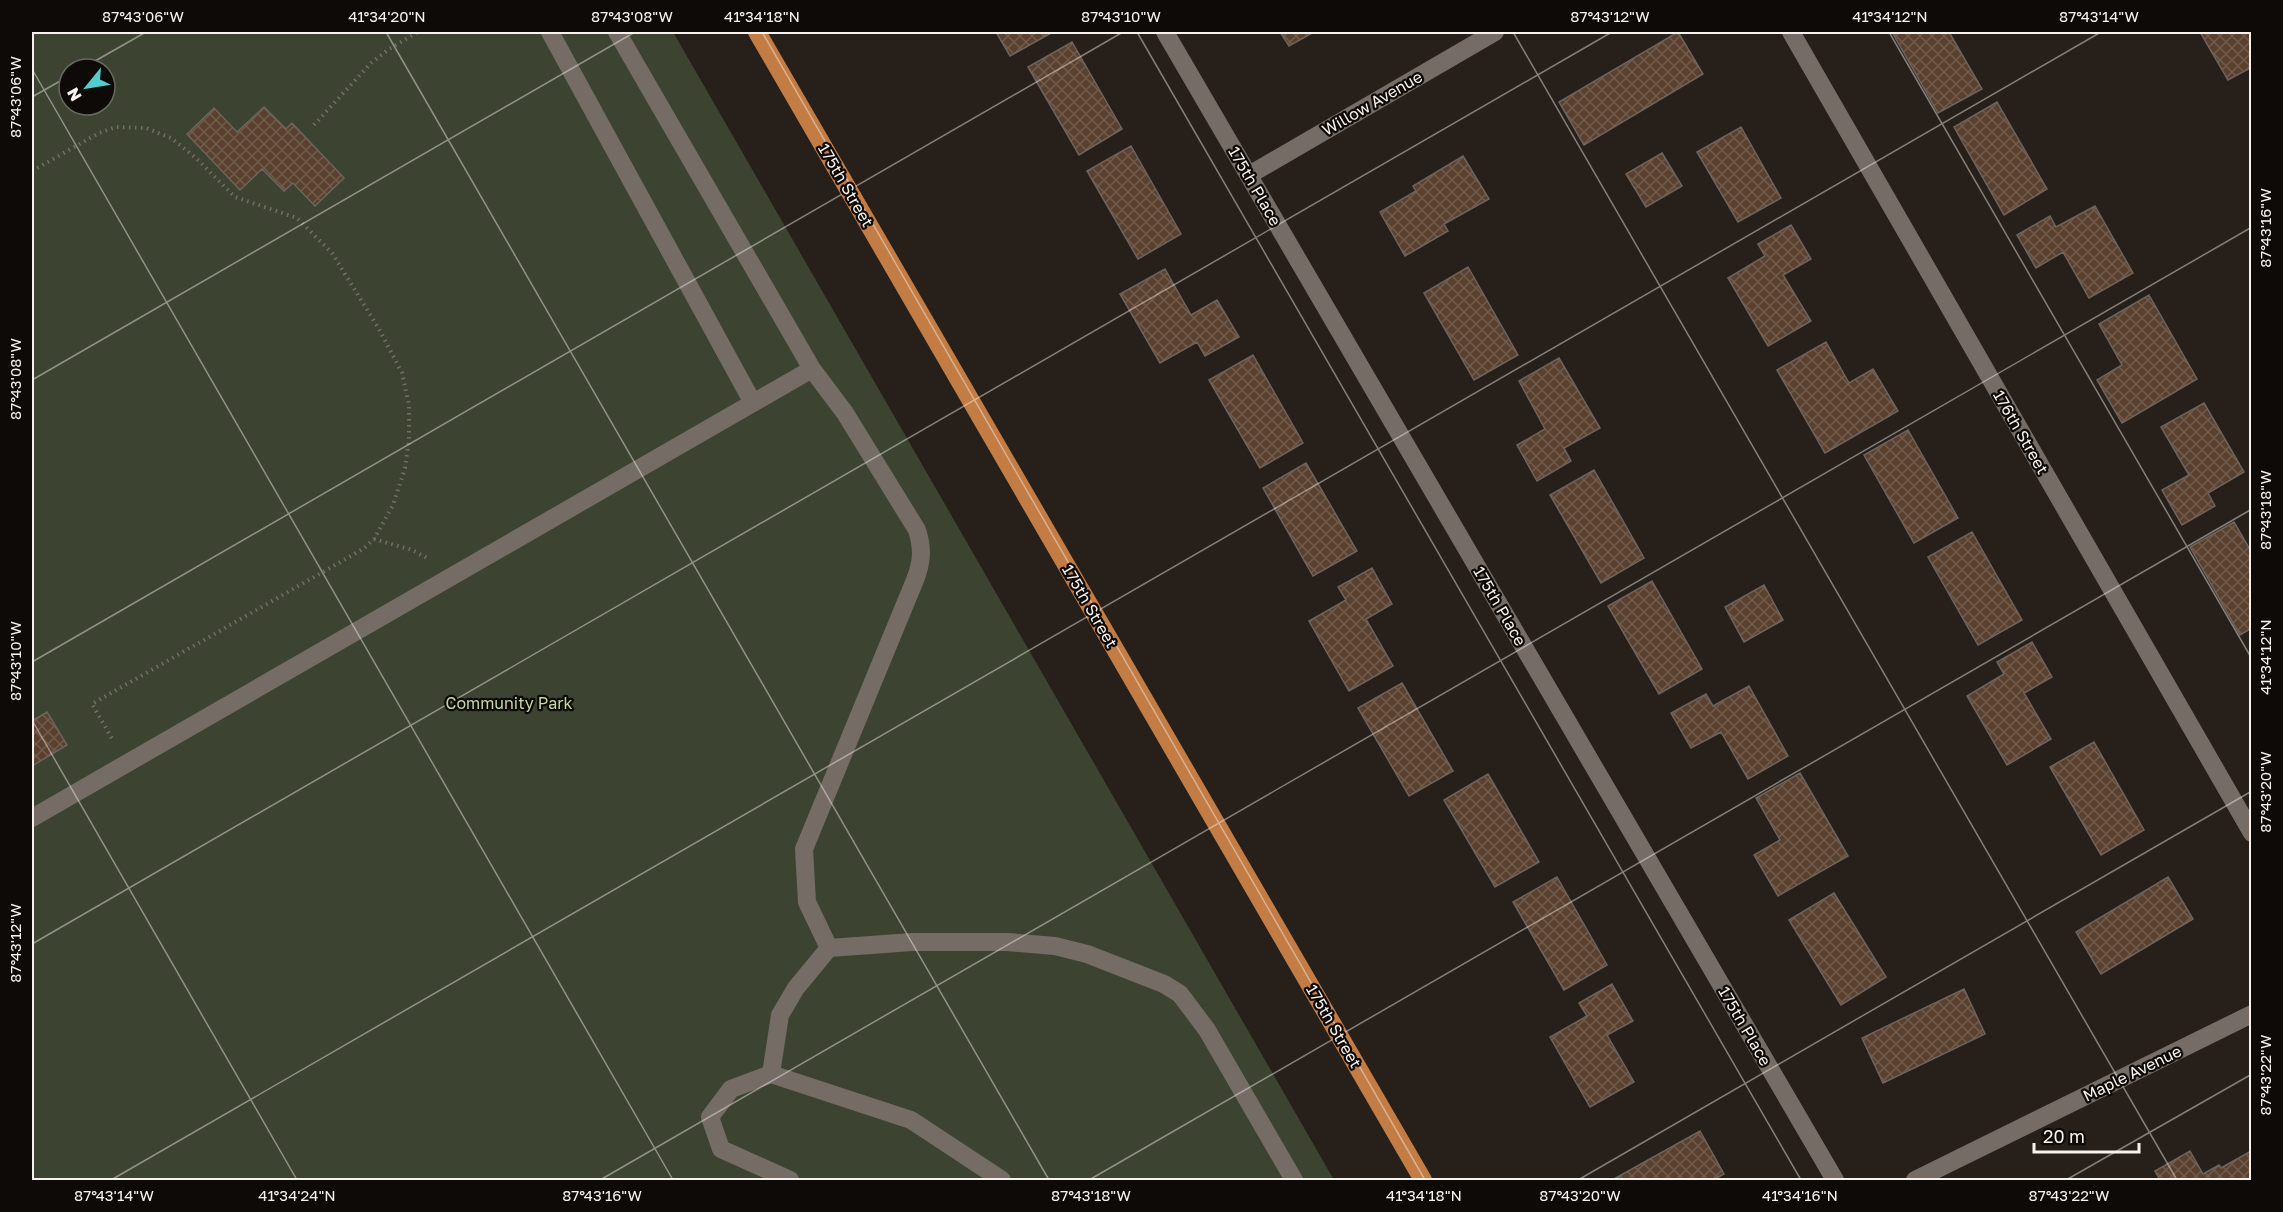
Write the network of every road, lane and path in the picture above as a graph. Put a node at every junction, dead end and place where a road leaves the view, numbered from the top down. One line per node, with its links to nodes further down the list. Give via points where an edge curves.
1 (418, 32): 8 (path, via 371,63)
2 (550, 32): 12 (street)
3 (617, 32): 11 (street)
4 (757, 32): 24 (main road, 175th Street)
5 (1165, 32): 10 (street, 175th Place)
6 (1495, 32): 10 (street, Willow Avenue)
7 (1791, 32): 17 (street, 176th Street)
8 (314, 125)
9 (32, 171): 13 (path, via 99,133 116,127 146,128 171,138 235,197 297,218 332,253 402,373 409,405 405,468 393,505)
10 (1249, 175): 25 (street, 175th Place)
11 (812, 369): 12 (street); 18 (street, via 851,423 922,543 922,561 915,580 804,849 807,902)
12 (753, 403): 14 (street)
13 (374, 539): 14 (path, via 412,550); 15 (path, via 363,549 92,704)
14 (456, 574): 15 (street)
15 (127, 763): 16 (street)
16 (32, 818)
17 (2252, 833)
18 (829, 948): 20 (street, via 796,988 780,1015); 23 (street, via 922,942 1055,946 1164,984 1186,1000 1207,1030)
19 (2252, 1014): 26 (street, Maple Avenue)
20 (771, 1074): 21 (street, via 731,1089 710,1117 720,1149); 22 (street, via 911,1120)
21 (790, 1180)
22 (1002, 1180)
23 (1294, 1180)
24 (1423, 1180)
25 (1835, 1180)
26 (1915, 1180)

